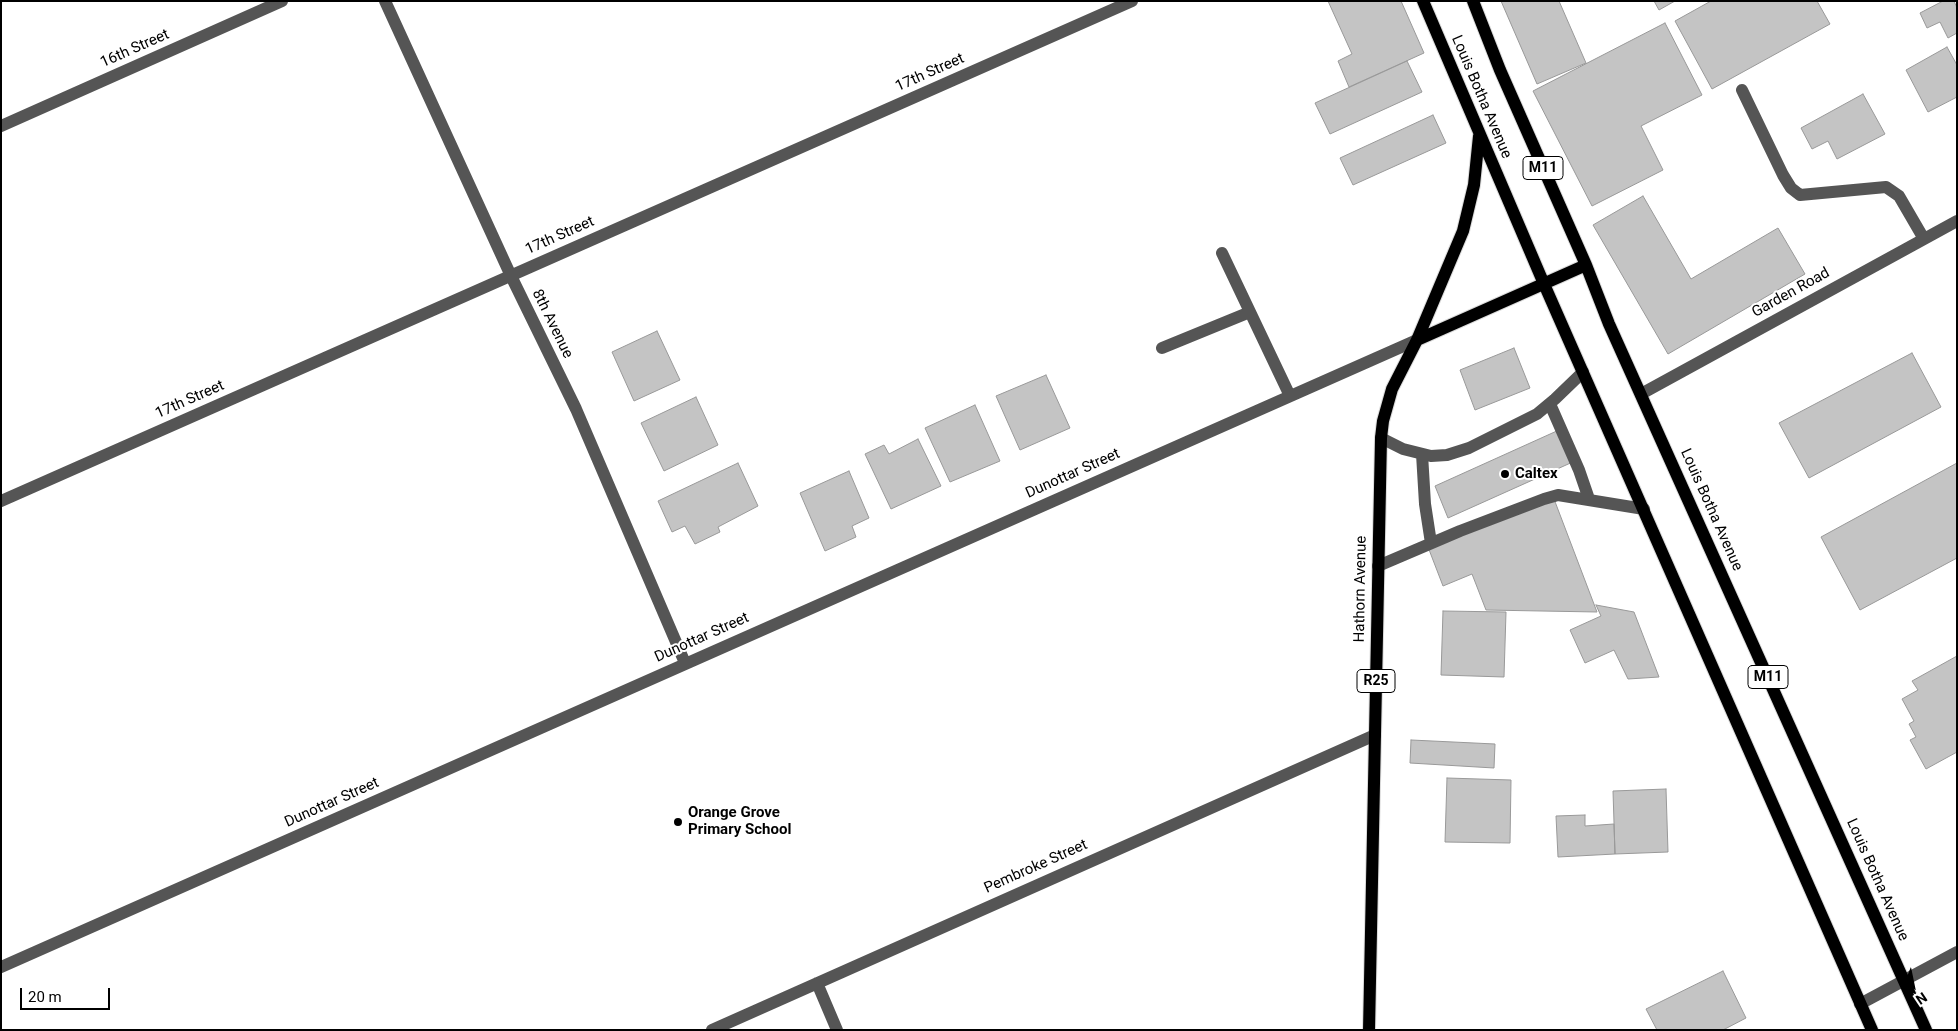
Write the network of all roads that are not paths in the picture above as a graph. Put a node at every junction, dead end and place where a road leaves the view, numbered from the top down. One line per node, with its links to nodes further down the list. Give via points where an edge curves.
1 (282, 1): 7 (street, 16th Street)
2 (385, 1): 13 (street, 8th Avenue)
3 (1132, 1): 13 (street, 17th Street)
4 (1423, 1): 8 (main road, Louis Botha Avenue / M11)
5 (1473, 1): 12 (main road, Louis Botha Avenue / M11)
6 (1742, 90): 10 (street, via 1790,188 1800,195 1886,188 1898,196)
7 (1, 126)
8 (1479, 134): 14 (main road, Louis Botha Avenue / M11); 16 (main road, Hathorn Avenue, via 1474,185 1464,231)
9 (1957, 221): 10 (street, Garden Road)
10 (1924, 239): 19 (street, Garden Road)
11 (1222, 253): 15 (street)
12 (1586, 266): 14 (main road); 19 (main road, Louis Botha Avenue / M11)
13 (510, 276): 25 (street, 17th Street); 29 (street, 8th Avenue, via 576,409)
14 (1544, 284): 16 (main road); 18 (main road, Louis Botha Avenue / M11)
15 (1250, 312): 17 (street); 20 (street)
16 (1417, 340): 20 (street, Dunottar Street); 22 (main road, Hathorn Avenue / R25, via 1392,389)
17 (1162, 348)
18 (1583, 372): 21 (street); 26 (main road, Louis Botha Avenue / M11)
19 (1641, 394): 33 (main road, Louis Botha Avenue / M11)
20 (1290, 396): 29 (street, Dunottar Street)
21 (1550, 404): 23 (street, via 1538,414 1469,448 1447,455); 24 (street)
22 (1381, 438): 23 (street, via 1402,449); 28 (main road, Hathorn Avenue / R25)
23 (1422, 454): 27 (street)
24 (1589, 499): 26 (street); 27 (street, via 1558,496 1544,499)
25 (1, 501)
26 (1644, 509): 35 (main road, Louis Botha Avenue / M11)
27 (1431, 543): 28 (street)
28 (1378, 566): 30 (main road, Hathorn Avenue / R25)
29 (685, 663): 32 (street, Dunottar Street)
30 (1374, 735): 34 (street, Pembroke Street); 38 (main road, Hathorn Avenue / R25)
31 (1957, 952): 33 (street)
32 (1, 967)
33 (1904, 980): 35 (street); 40 (main road, Louis Botha Avenue / M11)
34 (817, 983): 36 (street, Pembroke Street); 37 (street)
35 (1860, 1004): 39 (main road, Louis Botha Avenue / M11)
36 (712, 1030)
37 (837, 1030)
38 (1368, 1030)
39 (1872, 1030)
40 (1926, 1030)

